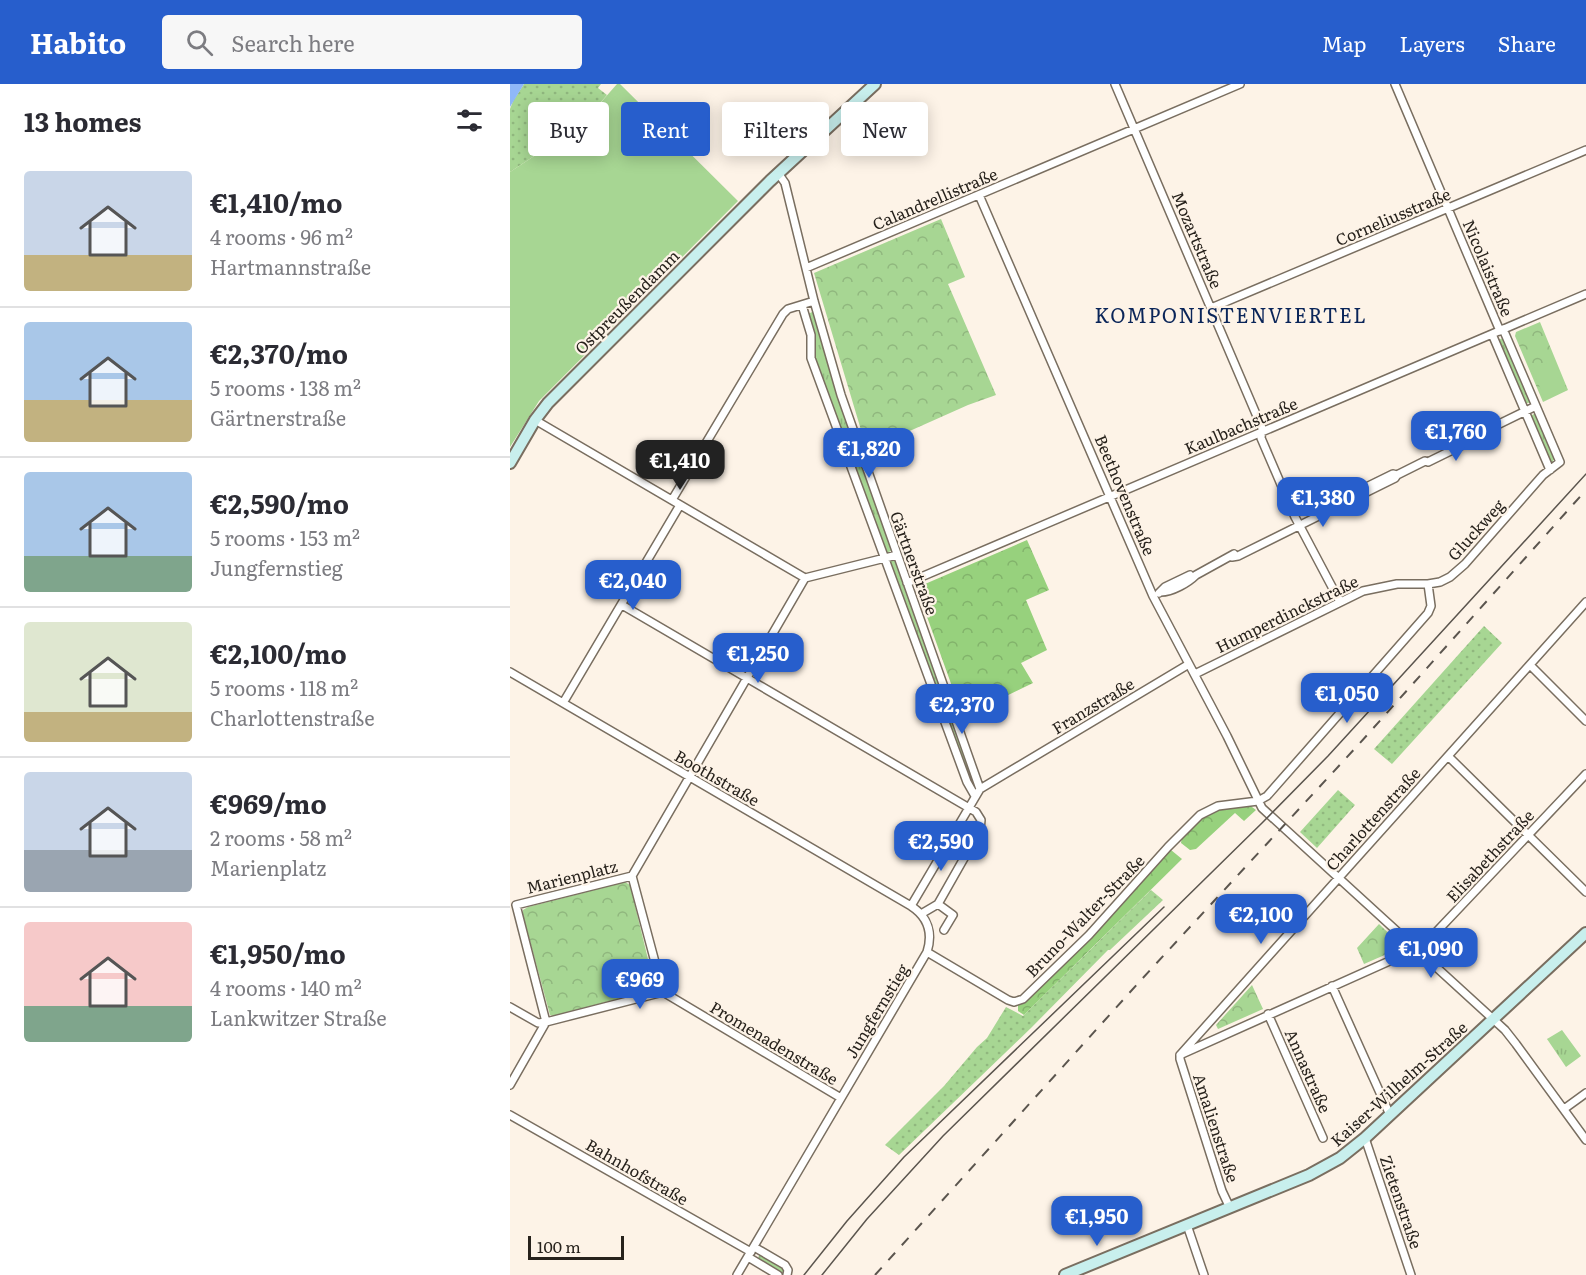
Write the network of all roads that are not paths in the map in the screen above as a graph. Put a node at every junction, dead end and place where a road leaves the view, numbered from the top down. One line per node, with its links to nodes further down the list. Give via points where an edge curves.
1 (875, 84): 7 (main road, Ostpreußendamm)
2 (1115, 84): 5 (street, Mozartstraße)
3 (1240, 84): 5 (street, Calandrellistraße)
4 (1395, 84): 9 (street, Nicolaistraße)
5 (1134, 129): 8 (street, Calandrellistraße); 14 (street, Mozartstraße)
6 (1586, 150): 9 (street, Corneliusstraße)
7 (778, 173): 10 (street, Gärtnerstraße, via 785,183); 18 (main road, Ostpreußendamm, via 548,403)
8 (979, 195): 10 (street, Calandrellistraße); 23 (street, Beethovenstraße)
9 (1448, 208): 14 (street, Corneliusstraße); 15 (street, Nicolaistraße)
10 (806, 268): 12 (street, Gärtnerstraße)
11 (1586, 294): 15 (street, Kaulbachstraße)
12 (814, 301): 13 (street); 27 (street, Gärtnerstraße, via 841,395)
13 (802, 305): 24 (street, via 783,314); 28 (street, Gärtnerstraße, via 811,335 812,358)
14 (1211, 308): 19 (street, Mozartstraße)
15 (1499, 331): 16 (street, Nicolaistraße); 17 (street, Nicolaistraße); 19 (street, Kaulbachstraße)
16 (1536, 406): 17 (street); 20 (street, Nicolaistraße)
17 (1525, 411): 22 (street, Nicolaistraße); 26 (street)
18 (536, 420): 21 (main road, Ostpreußendamm); 24 (street)
19 (1262, 432): 23 (street, Kaulbachstraße); 26 (street, Mozartstraße, via 1261,438)
20 (1560, 462): 22 (street, Gluckweg)
21 (510, 463)
22 (1550, 470): 31 (street, Gluckweg, via 1465,564 1450,577)
23 (1110, 496): 30 (street, Kaulbachstraße); 32 (street, Beethovenstraße)
24 (672, 500): 25 (street)
25 (680, 505): 29 (street); 35 (street)
26 (1299, 524): 32 (street); 33 (street, Mozartstraße)
27 (897, 555): 28 (street); 30 (street, Gärtnerstraße)
28 (885, 559): 29 (street); 47 (street, Gärtnerstraße)
29 (805, 578): 40 (street)
30 (907, 583): 46 (street, Gärtnerstraße)
31 (1428, 584): 33 (street, Humperdinckstraße, via 1380,586); 48 (street, via 1430,610 1280,782)
32 (1157, 594): 36 (street, Beethovenstraße)
33 (1340, 602): 39 (street, Humperdinckstraße)
34 (1586, 602): 37 (street, Charlottenstraße)
35 (622, 605): 40 (street); 41 (street)
36 (1189, 664): 39 (street, Beethovenstraße); 46 (street, Franzstraße)
37 (1530, 664): 42 (street); 43 (street, Charlottenstraße)
38 (510, 672): 41 (street, Boothstraße)
39 (1195, 674): 48 (street, Beethovenstraße)
40 (747, 679): 45 (street); 49 (street)
41 (563, 703): 45 (street, Boothstraße)
42 (1586, 720)
43 (1448, 756): 50 (street); 52 (street, Charlottenstraße)
44 (1586, 774): 50 (street, Elisabethstraße)
45 (690, 777): 51 (street); 56 (street, Boothstraße)
46 (980, 789): 47 (street)
47 (975, 796): 49 (street)
48 (1258, 801): 52 (street, Beethovenstraße); 61 (street, Bruno-Walter-Straße, via 1224,804 1200,815 1089,935 1023,999 1008,1000)
49 (968, 808): 55 (street, via 979,815 980,830); 56 (street)
50 (1528, 835): 53 (street); 60 (street, Elisabethstraße)
51 (632, 876): 54 (street, Marienplatz); 63 (street, Marienplatz)
52 (1339, 877): 60 (street, Beethovenstraße); 68 (street, Charlottenstraße)
53 (1586, 892)
54 (513, 903): 67 (street, Marienplatz)
55 (938, 904): 57 (street); 58 (street, via 953,915)
56 (911, 906): 57 (street)
57 (921, 914): 61 (street, Jungfernstieg, via 930,933)
58 (944, 930)
59 (1586, 933): 66 (main road, Kaiser-Wilhelm-Straße)
60 (1416, 949): 62 (street, Elisabethstraße); 66 (street, Beethovenstraße)
61 (927, 952): 71 (street, Jungfernstieg)
62 (1332, 986): 65 (street, Elisabethstraße); 74 (street)
63 (663, 992): 67 (street); 71 (street, Promenadenstraße)
64 (510, 1007): 67 (street, via 538,1023)
65 (1268, 1014): 68 (street, Elisabethstraße); 75 (street, Annastraße)
66 (1493, 1019): 72 (street, Beethovenstraße); 74 (main road, Kaiser-Wilhelm-Straße)
67 (546, 1022): 69 (street)
68 (1180, 1055): 78 (street, Amalienstraße)
69 (510, 1085)
70 (1586, 1092): 72 (street)
71 (841, 1098): 80 (street, Jungfernstieg)
72 (1564, 1109): 77 (street, Beethovenstraße)
73 (510, 1115): 80 (street, Bahnhofstraße)
74 (1390, 1115): 76 (main road, Kaiser-Wilhelm-Straße)
75 (1323, 1138)
76 (1365, 1138): 78 (main road, Kaiser-Wilhelm-Straße, via 1315,1172); 86 (street, Zietenstraße)
77 (1586, 1140)
78 (1230, 1208): 79 (main road, Kaiser-Wilhelm-Straße)
79 (1187, 1225): 81 (main road, Kaiser-Wilhelm-Straße); 85 (street)
80 (751, 1252): 82 (street, Jungfernstieg); 83 (street); 84 (street, via 785,1265)
81 (1068, 1274)
82 (737, 1275)
83 (778, 1275)
84 (787, 1275)
85 (1204, 1275)
86 (1411, 1275)

